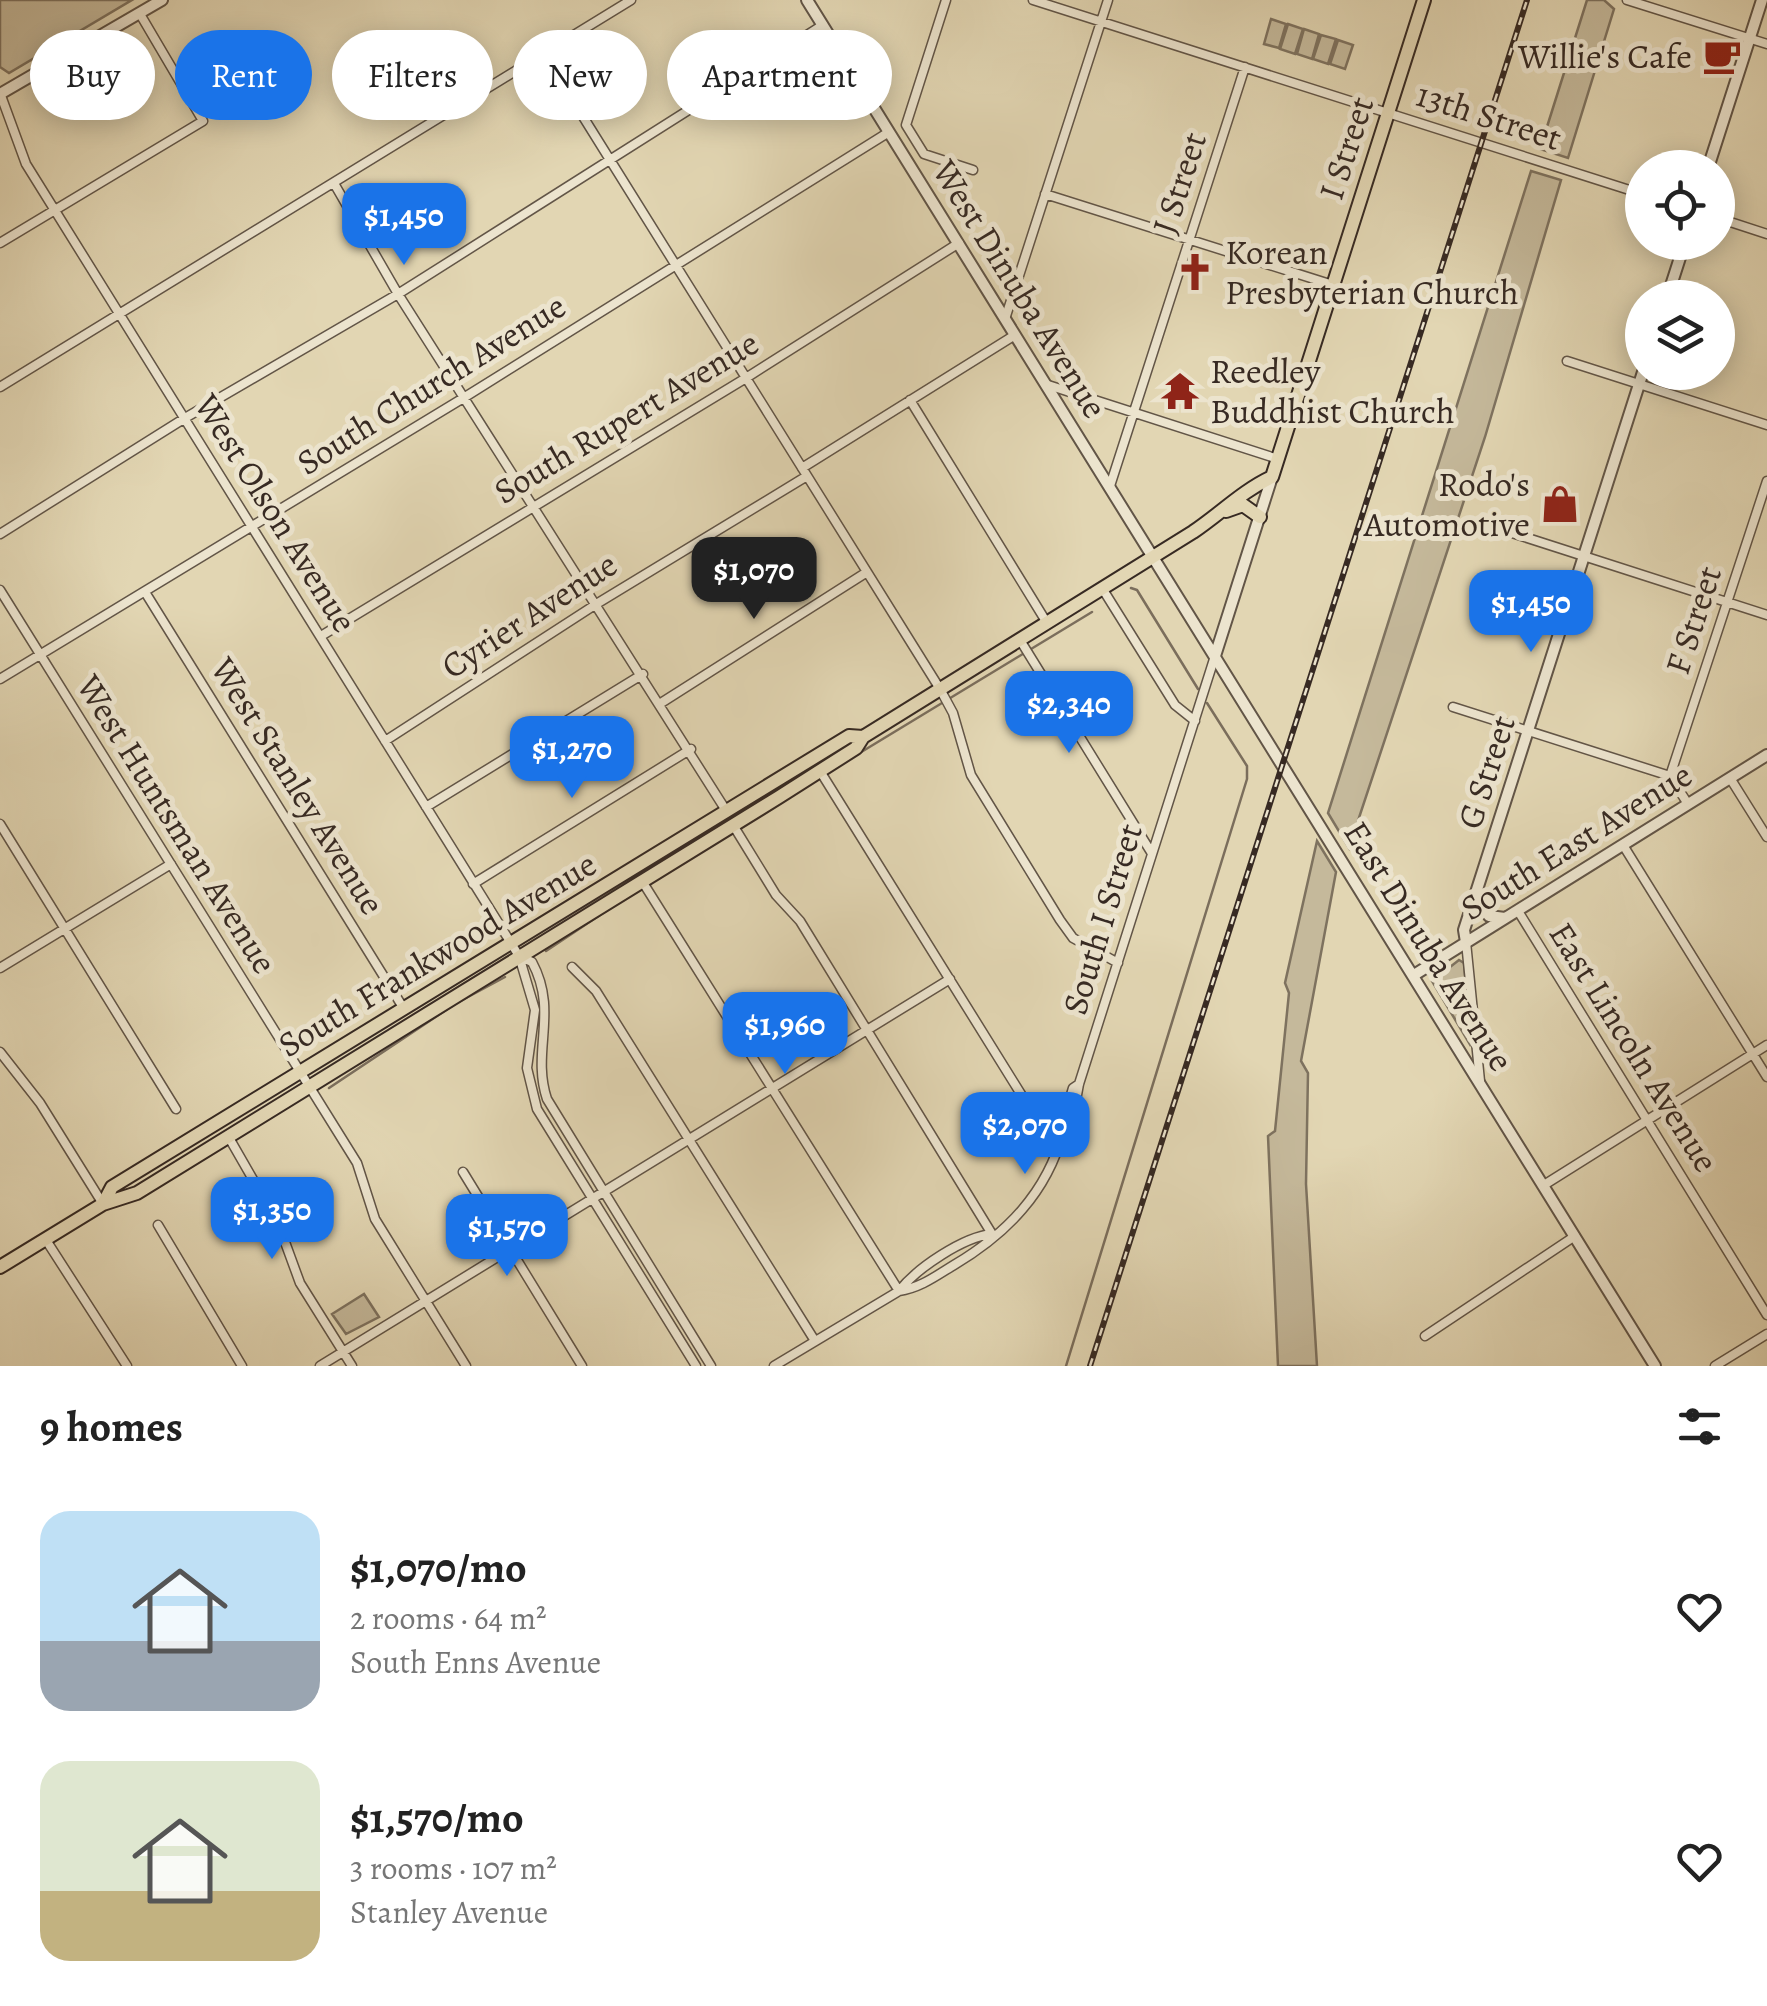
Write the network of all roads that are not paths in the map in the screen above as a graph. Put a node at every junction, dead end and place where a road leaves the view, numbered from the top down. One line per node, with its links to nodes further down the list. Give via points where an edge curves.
1 (162, 0): 10 (street)
2 (631, 0): 13 (street)
3 (807, 0): 12 (street, West Dinuba Avenue)
4 (946, 0): 24 (street, via 906,124 921,152)
5 (1033, 0): 11 (street, 13th Street)
6 (1108, 0): 11 (street)
7 (1424, 0): 19 (main road, I Street)
8 (1627, 0): 14 (street)
9 (1762, 0): 14 (street)
10 (140, 14): 18 (street); 28 (street, via 203,121)
11 (1101, 22): 16 (street, 13th Street); 27 (street)
12 (823, 25): 21 (street, West Dinuba Avenue); 23 (street)
13 (583, 30)
14 (1749, 38): 15 (street); 22 (street)
15 (1767, 44)
16 (1245, 67): 19 (street, 13th Street); 31 (street, J Street)
17 (513, 73): 25 (street)
18 (0, 94): 28 (street, West Olson Avenue, via 17,146)
19 (1388, 112): 26 (street, 13th Street); 35 (main road, I Street)
20 (585, 120): 23 (street)
21 (889, 132): 33 (street, West Dinuba Avenue); 34 (street, South Church Avenue)
22 (1714, 150)
23 (609, 158): 34 (street); 36 (street)
24 (973, 170)
25 (334, 185): 36 (street); 37 (street)
26 (1625, 189)
27 (1045, 194): 31 (street); 38 (street)
28 (55, 209): 32 (street); 37 (street, West Olson Avenue)
29 (1735, 224): 30 (street)
30 (1767, 234)
31 (1190, 240): 35 (street); 49 (street, J Street)
32 (0, 243)
33 (959, 244): 38 (street, West Dinuba Avenue); 42 (street, South Rupert Avenue)
34 (676, 264): 42 (street); 47 (street, South Church Avenue)
35 (1333, 285): 52 (main road, I Street)
36 (398, 294): 47 (street); 50 (street)
37 (120, 314): 44 (street); 50 (street, West Olson Avenue)
38 (1005, 319): 39 (street, West Dinuba Avenue)
39 (1015, 335): 43 (street, West Dinuba Avenue); 48 (street, Cyrier Avenue)
40 (1567, 361): 41 (street)
41 (1625, 374)
42 (746, 378): 53 (street); 57 (street, South Rupert Avenue)
43 (1048, 386): 49 (street); 56 (street, West Dinuba Avenue)
44 (0, 388)
45 (1637, 390): 64 (street, G Street)
46 (1674, 390): 51 (street)
47 (465, 397): 57 (street); 60 (street, South Church Avenue)
48 (910, 400): 53 (street, Cyrier Avenue); 72 (street)
49 (1133, 413): 52 (street); 56 (street, J Street)
50 (185, 418): 60 (street, West Olson Avenue); 62 (street)
51 (1767, 424)
52 (1278, 459): 54 (main road, I Street)
53 (805, 472): 65 (street); 70 (street, Cyrier Avenue)
54 (1272, 477): 58 (main road, South Frankwood Avenue); 59 (street, I Street)
55 (1767, 481): 69 (street, F Street)
56 (1110, 486): 63 (street, West Dinuba Avenue)
57 (533, 505): 70 (street); 73 (street, South Rupert Avenue)
58 (1224, 512): 59 (main road, via 1244,505); 63 (main road, South Frankwood Avenue)
59 (1260, 518): 76 (street, I Street)
60 (252, 525): 68 (street, South Church Avenue); 73 (street, West Olson Avenue)
61 (1512, 533): 64 (street)
62 (0, 534)
63 (1154, 556): 66 (main road, South Frankwood Avenue); 76 (street, East Dinuba Avenue)
64 (1584, 557): 69 (street); 83 (street, G Street)
65 (867, 572): 79 (street); 80 (street)
66 (1102, 588): 72 (main road, South Frankwood Avenue); 82 (street, via 1175,705)
67 (0, 590): 75 (street, West Huntsman Avenue)
68 (144, 592): 75 (street, South Church Avenue); 112 (street, West Stanley Avenue)
69 (1728, 602): 71 (street); 89 (street, F Street)
70 (598, 603): 77 (street); 85 (street, Cyrier Avenue)
71 (1767, 615)
72 (1047, 623): 74 (main road, South Frankwood Avenue)
73 (321, 636): 85 (street, West Olson Avenue)
74 (1020, 640): 79 (main road, South Frankwood Avenue); 97 (street)
75 (40, 654): 78 (street, South Church Avenue); 98 (street, West Huntsman Avenue)
76 (1215, 656): 82 (street, South I Street); 110 (street, East Dinuba Avenue)
77 (643, 674): 80 (street); 92 (street)
78 (0, 679)
79 (940, 689): 84 (main road, South Frankwood Avenue); 107 (street, via 971,775 1060,920 1074,938)
80 (661, 703): 86 (street)
81 (1453, 706): 83 (street)
82 (1195, 721): 97 (street, South I Street)
83 (1528, 730): 89 (street); 101 (street, G Street)
84 (863, 737): 88 (main road, South Frankwood Avenue); 93 (main road, South Frankwood Avenue, via 849,736)
85 (385, 741): 92 (street, West Olson Avenue)
86 (690, 750): 93 (street); 100 (street)
87 (1767, 755): 90 (street, South East Avenue)
88 (820, 771): 93 (main road, South Frankwood Avenue); 111 (street)
89 (1670, 776): 91 (street)
90 (1730, 778): 91 (street, South East Avenue); 95 (street)
91 (1688, 804): 96 (street, South East Avenue)
92 (426, 807): 100 (street, West Olson Avenue)
93 (730, 819): 99 (main road, South Frankwood Avenue); 106 (main road, South Frankwood Avenue); 113 (street)
94 (0, 824): 104 (street)
95 (1767, 838)
96 (1623, 846): 102 (street, South East Avenue); 115 (street)
97 (1151, 852): 107 (street, South I Street)
98 (171, 864): 104 (street); 117 (street, West Huntsman Avenue)
99 (642, 881): 106 (main road, South Frankwood Avenue); 121 (street)
100 (473, 884): 106 (street, West Olson Avenue)
101 (1475, 897): 103 (street, via 1489,916); 105 (street, G Street)
102 (1518, 910): 103 (street, South East Avenue); 123 (street, East Lincoln Avenue)
103 (1506, 918): 105 (street, South East Avenue)
104 (65, 929): 109 (street); 122 (street)
105 (1466, 942): 110 (street, South East Avenue); 119 (street, G Street)
106 (515, 950): 112 (main road, South Frankwood Avenue); 120 (main road, South Frankwood Avenue); 129 (street, West Olson Avenue, via 532,962 544,992 541,1071 547,1099); 130 (street, via 535,1010 527,1068 531,1096)
107 (1118, 963): 126 (street, South I Street)
108 (572, 967): 125 (street, via 596,990)
109 (0, 968)
110 (1414, 975): 119 (street, East Dinuba Avenue)
111 (950, 980): 113 (street); 126 (street)
112 (404, 1009): 117 (main road, South Frankwood Avenue)
113 (867, 1030): 121 (street); 133 (street)
114 (1767, 1045): 115 (street)
115 (1752, 1054): 118 (street); 123 (street)
116 (1, 1055): 131 (street)
117 (298, 1074): 120 (street, West Huntsman Avenue); 131 (main road, South Frankwood Avenue, via 112,1187)
118 (1767, 1077)
119 (1480, 1081): 128 (street, East Dinuba Avenue)
120 (307, 1087): 124 (main road, South Frankwood Avenue); 139 (street, West Huntsman Avenue, via 357,1163 375,1219)
121 (770, 1090): 125 (street); 138 (street)
122 (176, 1109)
123 (1648, 1121): 128 (street); 140 (street, East Lincoln Avenue)
124 (228, 1136): 131 (main road, South Frankwood Avenue, via 122,1201); 144 (street, via 278,1222 300,1284)
125 (690, 1140): 129 (street); 143 (street)
126 (1057, 1152): 133 (street, South I Street, via 1030,1203)
127 (463, 1172): 136 (street)
128 (1544, 1185): 134 (street, East Dinuba Avenue)
129 (604, 1192): 130 (street); 152 (street, West Olson Avenue)
130 (592, 1200): 136 (street); 151 (street)
131 (104, 1204): 135 (main road, South Frankwood Avenue)
132 (158, 1225): 146 (street)
133 (992, 1234): 138 (street, via 978,1236)
134 (1575, 1236): 142 (street); 154 (street, East Dinuba Avenue)
135 (46, 1240): 137 (main road, South Frankwood Avenue); 145 (street)
136 (510, 1250): 139 (street); 150 (street)
137 (0, 1267)
138 (898, 1291): 143 (street)
139 (425, 1301): 144 (street); 149 (street, West Huntsman Avenue)
140 (1767, 1314)
141 (1767, 1334): 155 (street)
142 (1425, 1336)
143 (815, 1341): 153 (street)
144 (343, 1352): 147 (street); 148 (street)
145 (127, 1366)
146 (242, 1366)
147 (320, 1366)
148 (352, 1366)
149 (466, 1366)
150 (582, 1366)
151 (696, 1366)
152 (711, 1366)
153 (774, 1366)
154 (1655, 1366)
155 (1715, 1366)

